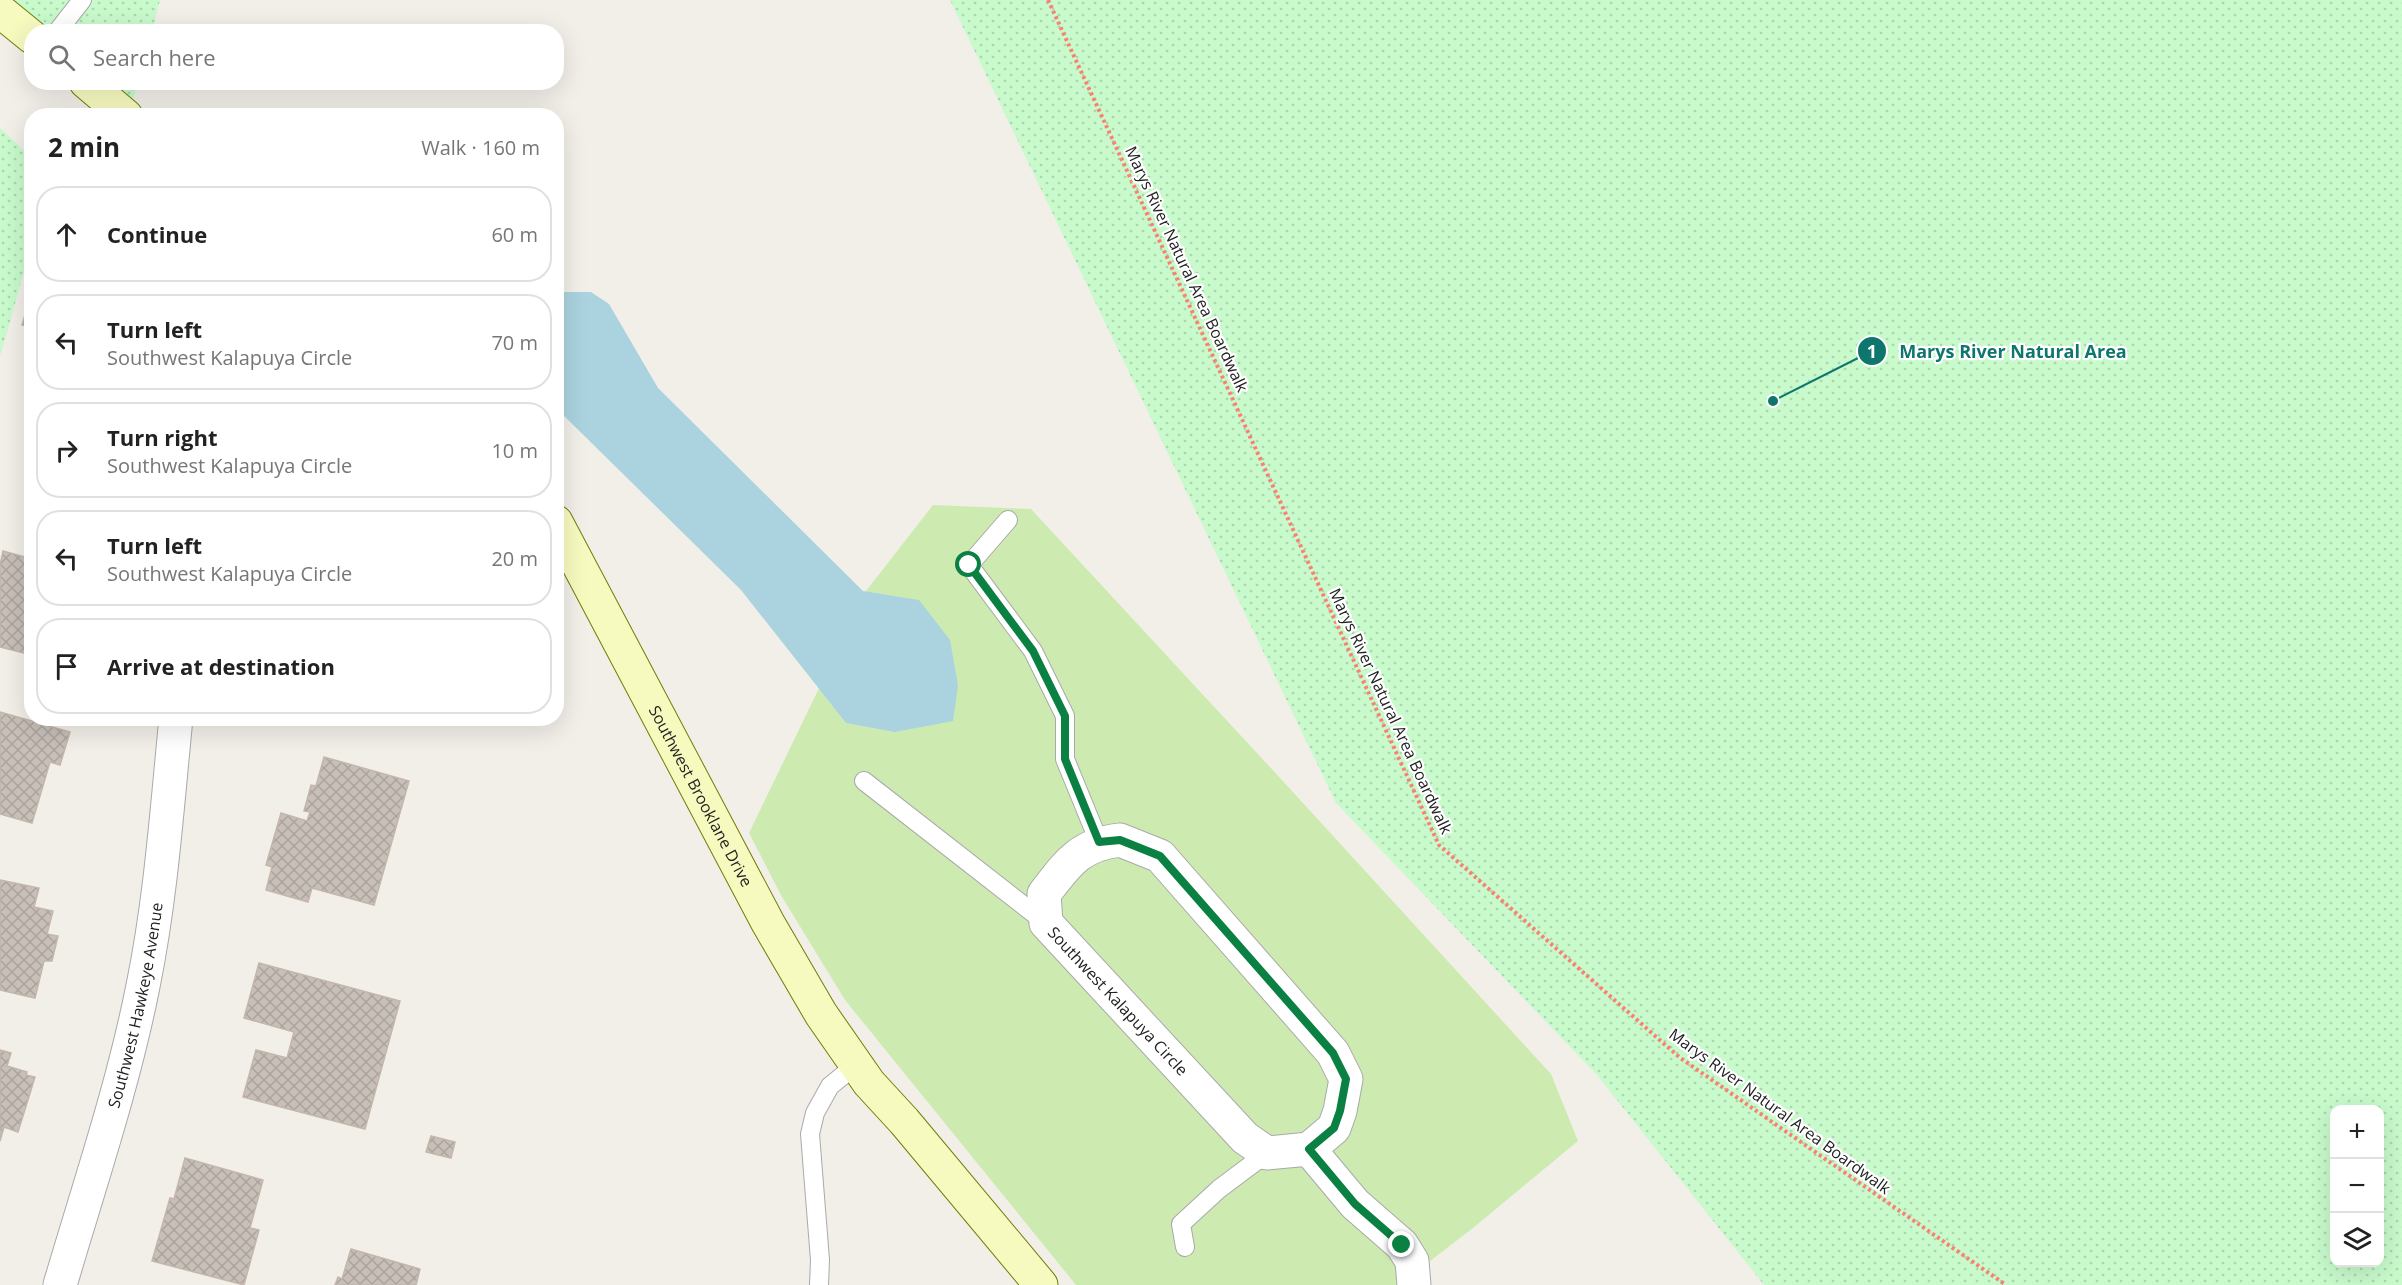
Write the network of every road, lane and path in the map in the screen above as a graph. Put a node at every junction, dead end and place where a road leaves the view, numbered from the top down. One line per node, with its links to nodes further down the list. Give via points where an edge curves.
1 (82, 0): 4 (lane)
2 (1048, 0): 22 (path, Marys River Natural Area Boardwalk, via 1439,845 1679,1056)
3 (0, 11): 5 (street)
4 (63, 24)
5 (24, 30)
6 (95, 90): 7 (street)
7 (117, 108)
8 (1008, 520): 12 (lane, via 969,565 1033,651 1065,716 1065,759)
9 (564, 537): 14 (street, Southwest Brooklane Drive, via 768,923)
10 (175, 726): 18 (street, Southwest Hawkeye Avenue, via 155,919 143,987)
11 (864, 781): 13 (lane)
12 (1099, 842): 13 (street, Southwest Kalapuya Circle, via 1071,860 1044,894); 15 (street, via 1120,840 1160,856 1333,1053 1346,1079 1340,1111 1334,1128)
13 (1046, 923): 16 (street, Southwest Kalapuya Circle, via 1245,1138)
14 (856, 1065): 19 (lane, via 830,1086 814,1113 810,1134); 20 (street, Southwest Brooklane Drive)
15 (1309, 1149): 16 (street); 21 (street, via 1355,1204 1402,1245 1412,1261)
16 (1267, 1153): 17 (lane, via 1180,1224)
17 (1185, 1247)
18 (60, 1285)
19 (819, 1285)
20 (1041, 1285)
21 (1414, 1285)
22 (2006, 1285)

